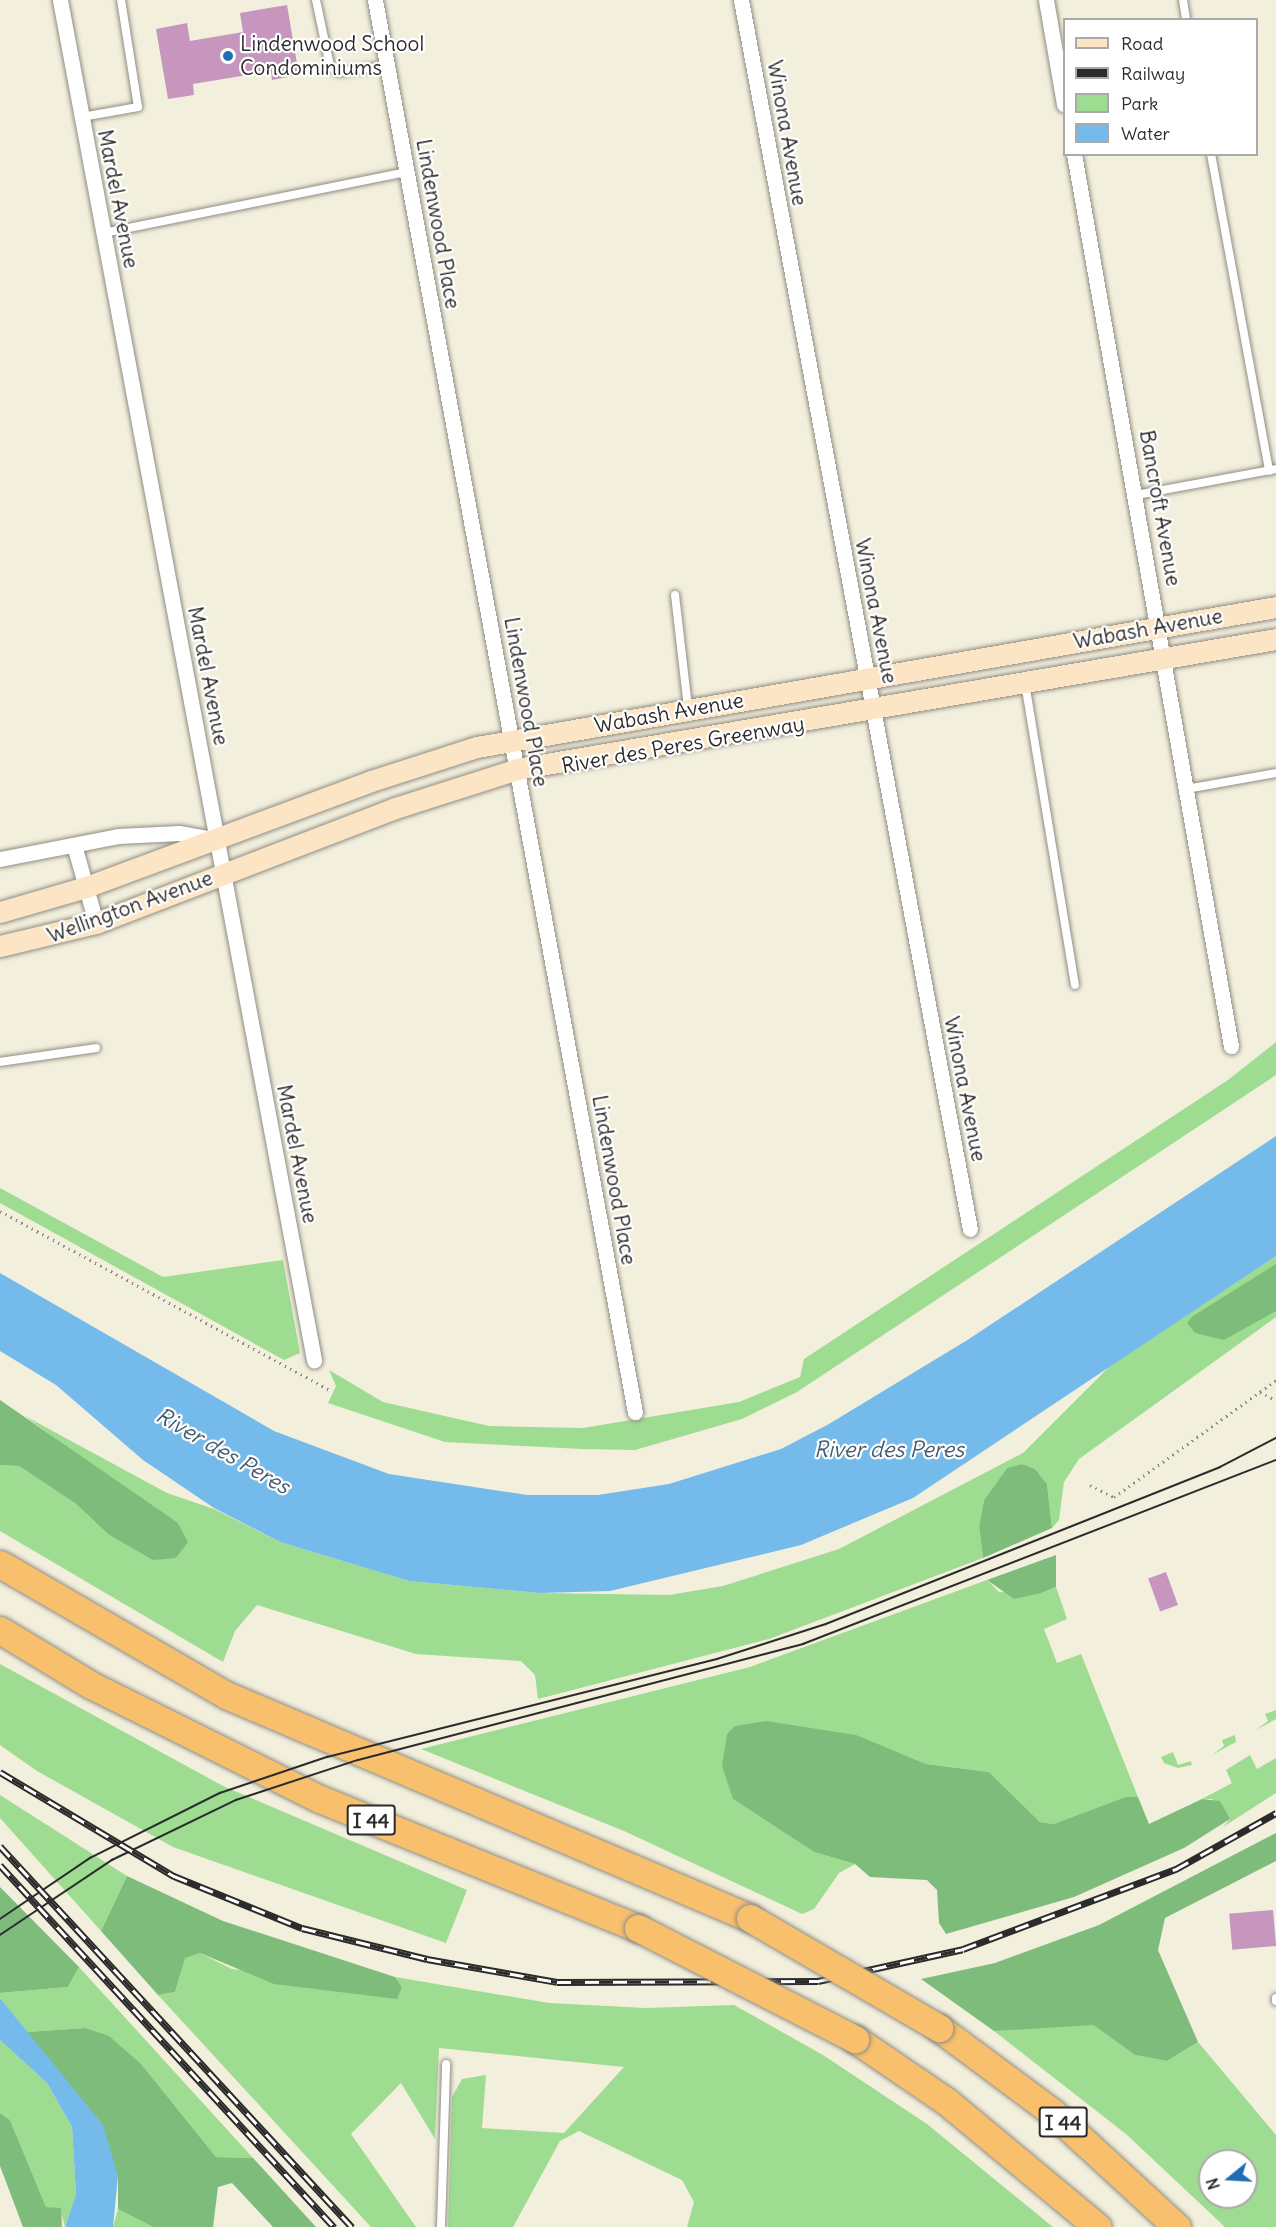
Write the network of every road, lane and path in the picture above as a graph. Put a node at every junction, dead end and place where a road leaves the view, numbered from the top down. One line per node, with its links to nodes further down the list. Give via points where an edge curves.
1 (60, 0): 11 (street, Mardel Avenue)
2 (121, 0): 11 (lane, via 138,106)
3 (316, 0): 9 (lane, via 330,66 338,72)
4 (375, 0): 9 (street, Lindenwood Place)
5 (741, 0): 23 (street, Winona Avenue)
6 (1046, 0): 10 (street)
7 (1183, 0): 8 (lane)
8 (1186, 18)
9 (387, 66): 14 (street, Lindenwood Place)
10 (1063, 93)
11 (82, 117): 15 (street, Mardel Avenue)
12 (1074, 156): 17 (street, Bancroft Avenue)
13 (1211, 156): 16 (lane)
14 (407, 172): 15 (lane); 27 (street, Lindenwood Place)
15 (104, 233): 31 (street, Mardel Avenue)
16 (1273, 470): 17 (lane)
17 (1136, 495): 20 (street, Bancroft Avenue)
18 (675, 596): 25 (lane)
19 (1276, 607): 20 (main road, Wabash Avenue)
20 (1161, 628): 22 (street, Bancroft Avenue); 23 (main road, Wabash Avenue)
21 (1276, 639): 22 (main road, Wabash Avenue)
22 (1166, 658): 24 (main road, Wabash Avenue); 30 (street, Bancroft Avenue)
23 (868, 678): 25 (main road, Wabash Avenue); 26 (street, Winona Avenue)
24 (1025, 683): 26 (main road, Wabash Avenue); 39 (lane)
25 (689, 709): 27 (main road, Wabash Avenue)
26 (873, 710): 28 (main road, Wabash Avenue); 44 (street, Winona Avenue)
27 (512, 742): 28 (street, Lindenwood Place); 31 (main road, Wabash Avenue, via 371,781)
28 (517, 769): 34 (main road, Wabash Avenue); 50 (street, Lindenwood Place)
29 (1276, 773): 30 (lane)
30 (1186, 789): 40 (street, Bancroft Avenue)
31 (217, 840): 32 (street, via 179,832); 34 (street, Mardel Avenue); 35 (main road, Wellington Avenue)
32 (74, 845): 33 (street); 35 (street)
33 (0, 859)
34 (224, 873): 37 (main road, Wellington Avenue); 45 (street, Mardel Avenue)
35 (86, 887): 36 (main road, Wellington Avenue); 37 (street)
36 (0, 912)
37 (96, 922): 38 (main road, Wellington Avenue)
38 (0, 945)
39 (1075, 986)
40 (1231, 1046)
41 (96, 1048): 42 (lane)
42 (0, 1062)
43 (0, 1211): 47 (path)
44 (970, 1229)
45 (314, 1360)
46 (1276, 1380): 48 (path)
47 (329, 1390)
48 (1260, 1392): 49 (path); 51 (path, via 1114,1497)
49 (1276, 1400)
50 (635, 1412)
51 (1090, 1485)
52 (0, 1564): 57 (highway, I 44, bridge, via 226,1695 750,1918 939,2028 1052,2112)
53 (0, 1630): 56 (highway, I 44, bridge, via 112,1695 320,1799 638,1928 855,2039 954,2107)
54 (446, 2064): 55 (lane)
55 (441, 2227)
56 (1098, 2227)
57 (1177, 2227)

